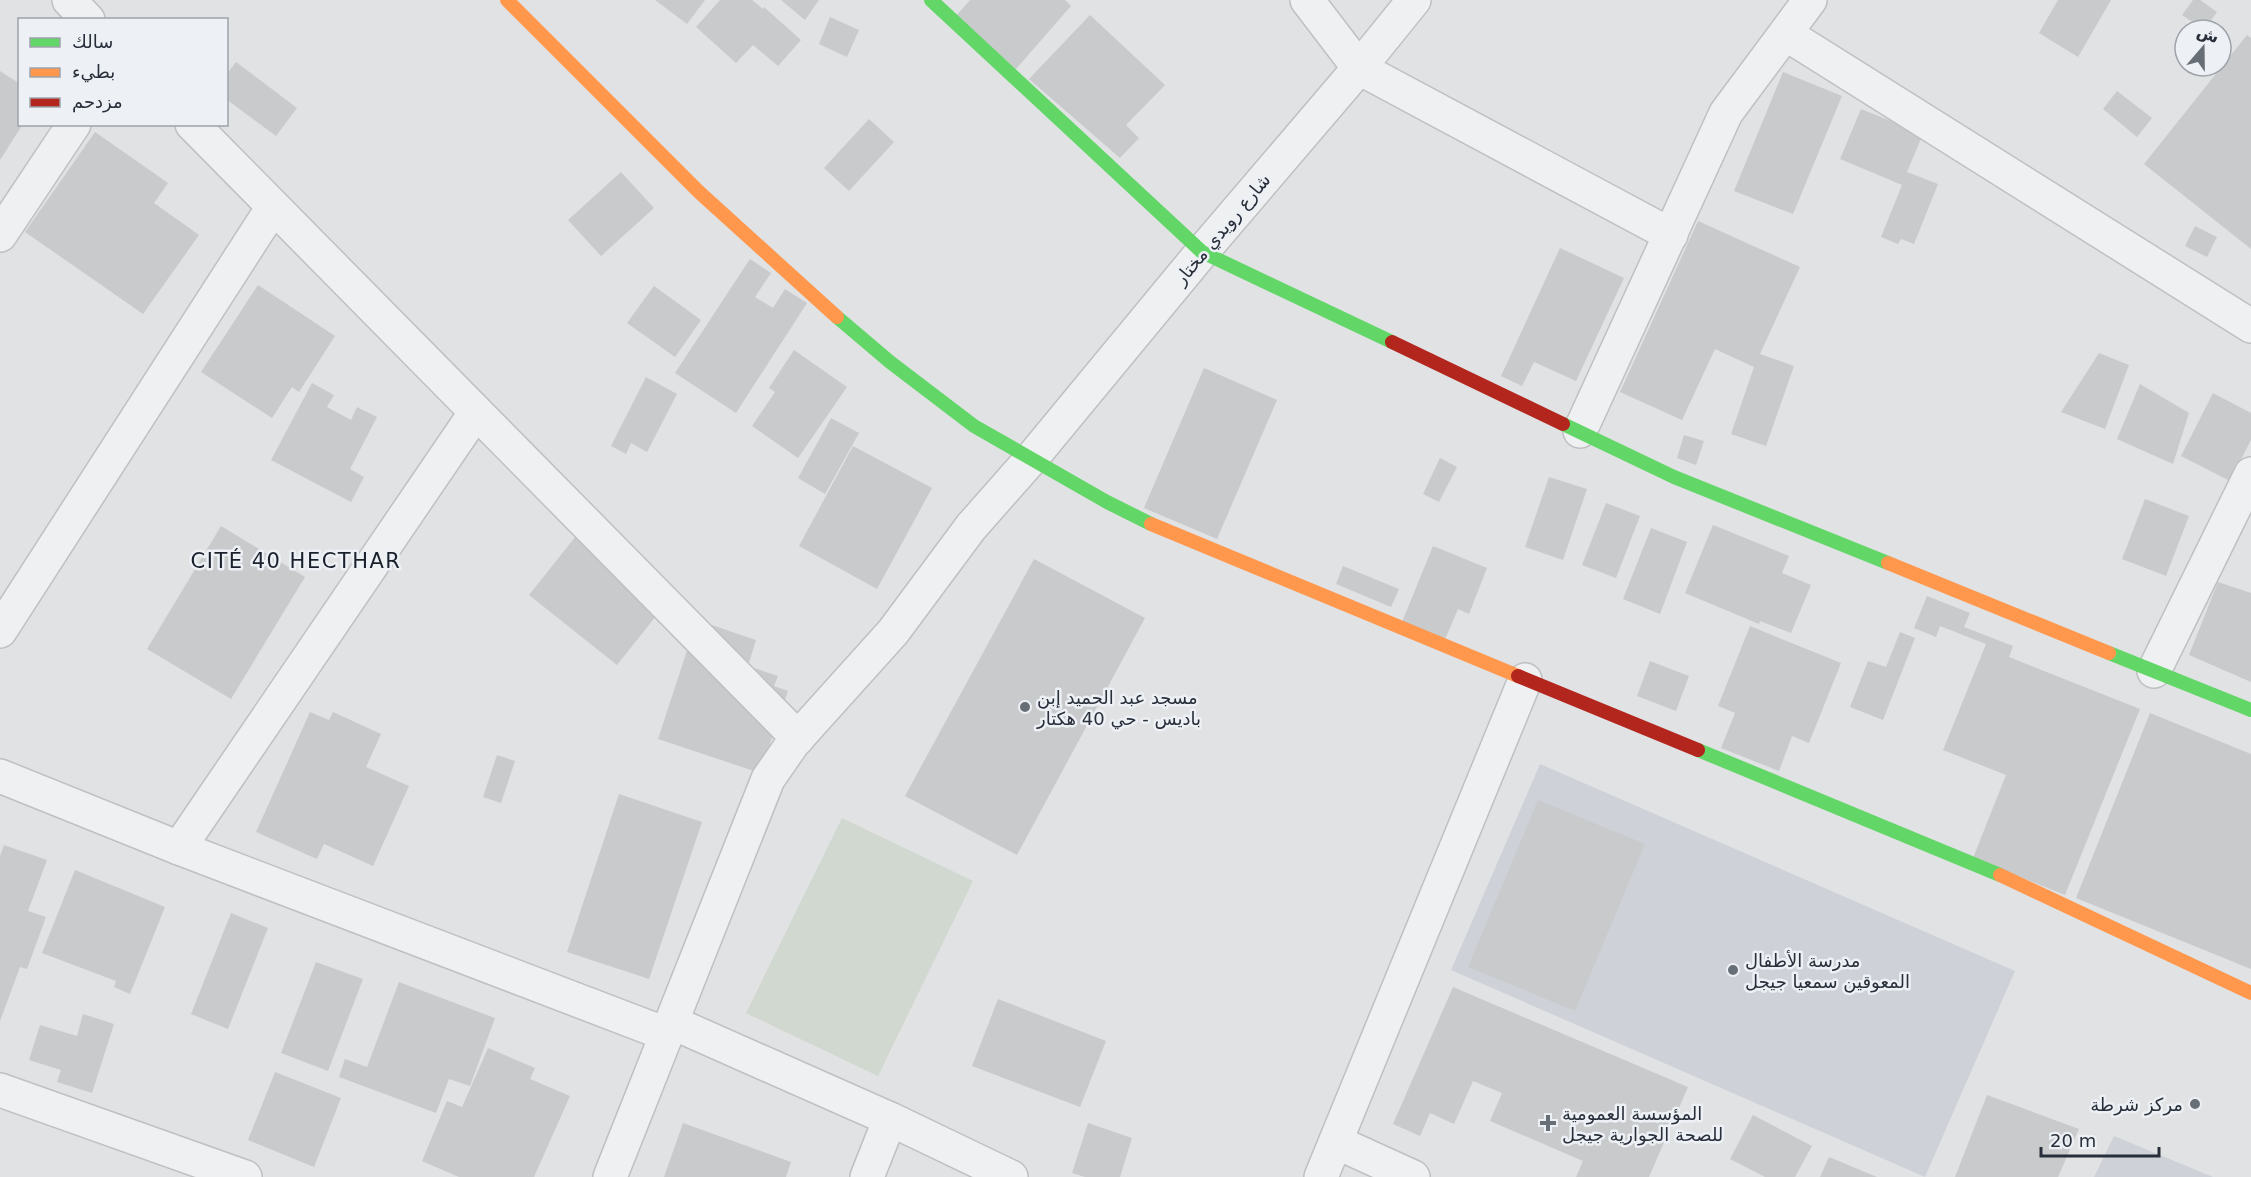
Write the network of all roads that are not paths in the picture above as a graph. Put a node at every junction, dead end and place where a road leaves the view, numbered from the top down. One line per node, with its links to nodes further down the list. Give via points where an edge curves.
1 (69, 0): 7 (street)
2 (507, 0): 19 (main road, via 699,192 831,312 929,393 974,426)
3 (931, 0): 15 (main road)
4 (1307, 0): 9 (street)
5 (1414, 0): 9 (street, شارع رويدي مختار)
6 (1810, 0): 8 (street)
7 (86, 18)
8 (1786, 34): 14 (street, via 1726,113); 16 (street)
9 (1359, 68): 14 (street); 15 (street, شارع رويدي مختار)
10 (73, 126): 13 (street)
11 (194, 126): 12 (street)
12 (273, 207): 17 (street); 21 (street)
13 (0, 235)
14 (1671, 235): 18 (street)
15 (1202, 252): 18 (main road); 19 (street, شارع رويدي مختار)
16 (2251, 326)
17 (476, 412): 25 (street); 27 (street)
18 (1580, 431): 22 (main road, via 1674,477)
19 (1031, 459): 23 (main road, via 1168,531); 25 (street, شارع رويدي مختار, via 971,527 893,632)
20 (2251, 474): 22 (street)
21 (0, 631)
22 (2154, 671): 24 (main road)
23 (1525, 680): 28 (main road, via 2019,883); 32 (street)
24 (2251, 710)
25 (798, 738): 29 (street, شارع رويدي مختار, via 768,779)
26 (0, 776): 27 (street)
27 (179, 848): 29 (street)
28 (2251, 993)
29 (668, 1028): 31 (street); 34 (street, شارع رويدي مختار)
30 (0, 1090): 33 (street)
31 (890, 1119): 35 (street); 36 (street)
32 (1336, 1143): 37 (street); 38 (street)
33 (245, 1177)
34 (610, 1177)
35 (867, 1177)
36 (1011, 1177)
37 (1321, 1177)
38 (1413, 1177)

